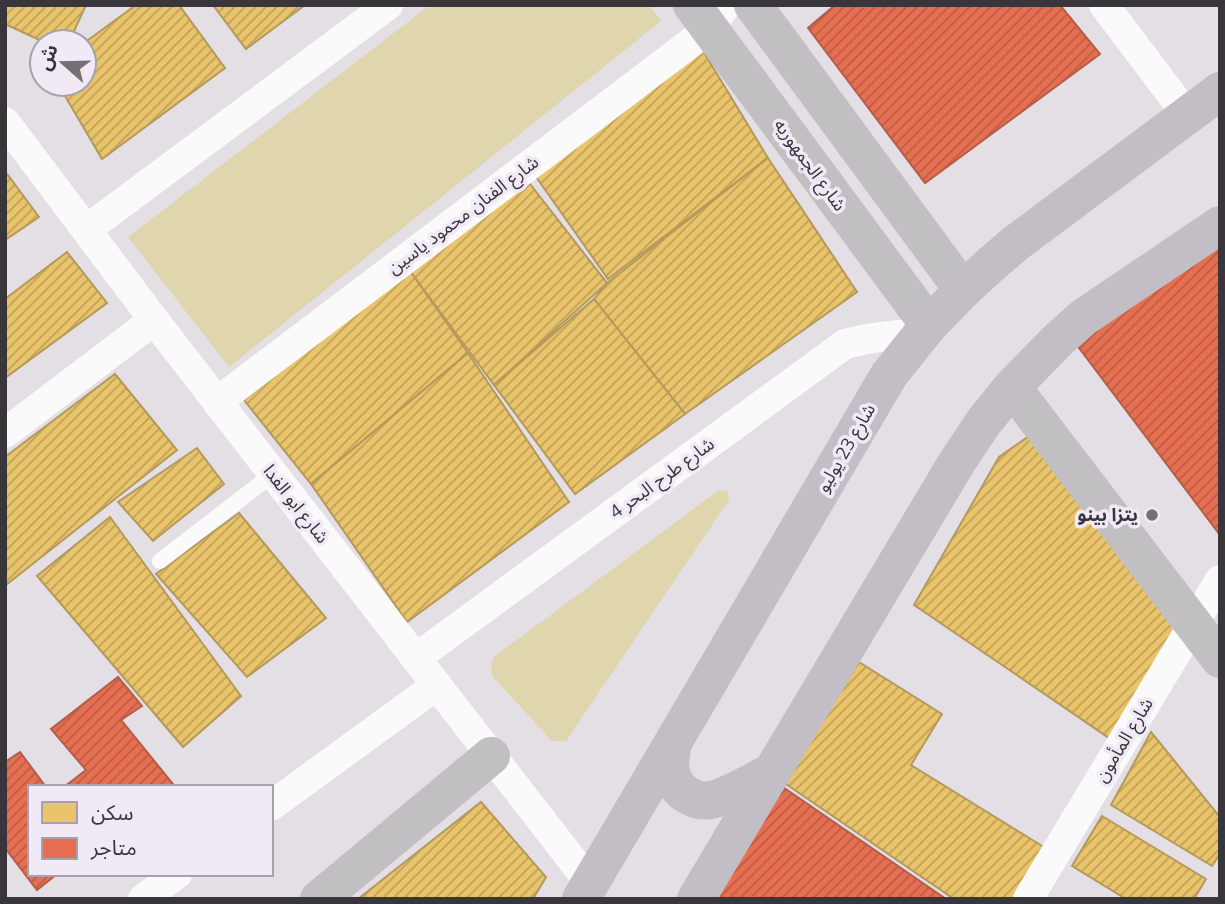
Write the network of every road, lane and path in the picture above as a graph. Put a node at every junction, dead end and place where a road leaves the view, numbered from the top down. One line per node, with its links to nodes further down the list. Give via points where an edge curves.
1 (388, 5): 9 (street)
2 (753, 5): 10 (main road)
3 (1104, 5): 6 (street)
4 (709, 13): 12 (main road, شارع الجمهوريه); 14 (street, شارع الفنان محمود ياسين)
5 (1220, 90): 6 (main road, شارع 23 يوليو)
6 (1186, 115): 10 (main road, شارع 23 يوليو, via 1016,243)
7 (5, 122): 9 (street, شارع ابو الفدا)
8 (1220, 225): 13 (main road, via 1084,317)
9 (86, 230): 11 (street, شارع ابو الفدا)
10 (962, 290): 12 (main road, شارع 23 يوليو)
11 (154, 320): 14 (street, شارع ابو الفدا); 15 (street)
12 (925, 330): 20 (street, شارع طرح البحر 4, via 845,345); 23 (main road, شارع 23 يوليو, via 889,375)
13 (1012, 387): 19 (main road); 25 (main road, via 957,463)
14 (217, 402): 16 (street, شارع ابو الفدا)
15 (5, 433)
16 (273, 474): 17 (lane); 20 (street, شارع ابو الفدا)
17 (160, 561)
18 (1220, 580): 19 (street, شارع المأمون)
19 (1194, 624): 21 (main road); 32 (street, شارع المأمون)
20 (416, 658): 22 (street, شارع ابو الفدا)
21 (1220, 659)
22 (437, 685): 24 (street, شارع ابو الفدا); 26 (street)
23 (673, 744): 25 (main road, via 671,772 676,785 699,800 713,800); 28 (main road, شارع 23 يوليو)
24 (491, 756): 28 (street, شارع ابو الفدا); 30 (main road)
25 (772, 772): 31 (main road)
26 (273, 805)
27 (174, 876): 29 (street)
28 (586, 891)
29 (143, 899)
30 (319, 899)
31 (696, 899)
32 (1028, 899)

